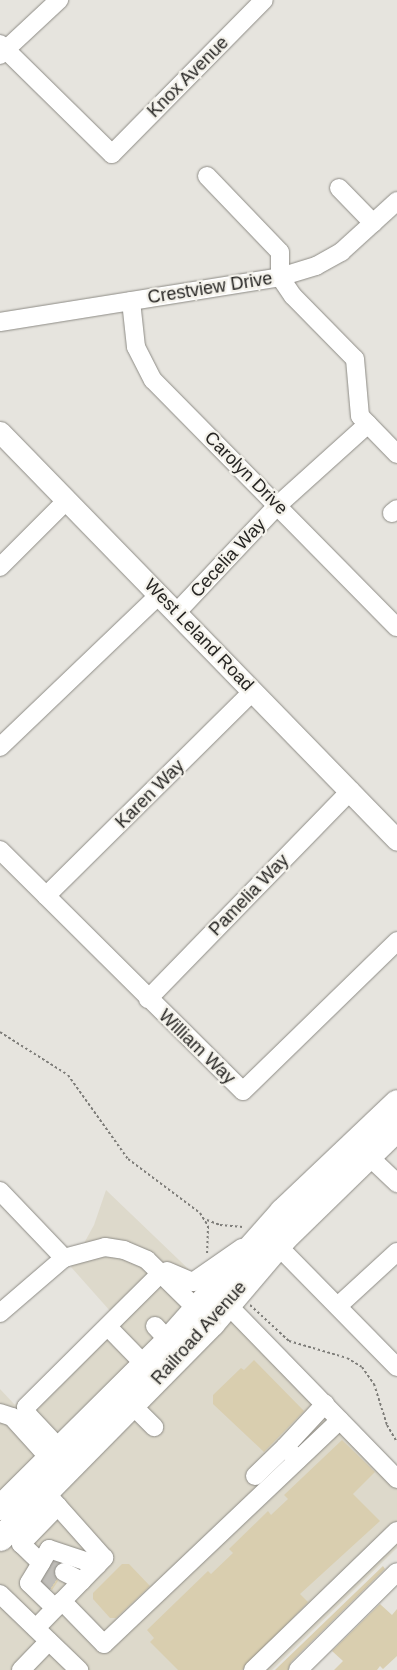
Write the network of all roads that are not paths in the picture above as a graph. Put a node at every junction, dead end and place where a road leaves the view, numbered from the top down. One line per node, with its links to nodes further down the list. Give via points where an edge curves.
1 (59, 0): 3 (street)
2 (264, 0): 3 (street, Knox Avenue, via 112,154)
3 (2, 50)
4 (207, 176): 8 (street, via 280,252)
5 (339, 188): 7 (street)
6 (396, 205): 7 (street, Crestview Drive)
7 (373, 223): 8 (street, Crestview Drive, via 341,252 316,266)
8 (280, 277): 9 (street, Crestview Drive); 11 (street, via 293,296 355,359 360,416)
9 (131, 300): 10 (street, Crestview Drive); 15 (street, Carolyn Drive, via 136,347 153,380)
10 (0, 322)
11 (368, 424): 13 (street); 15 (street, Cecelia Way)
12 (0, 432): 14 (main road, West Leland Road)
13 (397, 454)
14 (67, 500): 16 (street); 17 (main road, West Leland Road)
15 (278, 505): 18 (street, Cecelia Way); 19 (street, Carolyn Drive)
16 (0, 567)
17 (160, 594): 18 (main road, West Leland Road); 21 (street)
18 (177, 612): 20 (main road, West Leland Road)
19 (397, 627)
20 (254, 691): 22 (main road, West Leland Road); 25 (street, Karen Way)
21 (0, 747)
22 (351, 790): 23 (main road, West Leland Road); 27 (street, Pamelia Way)
23 (397, 840)
24 (0, 850): 25 (street, William Way)
25 (46, 896): 27 (street, William Way)
26 (397, 941): 27 (street, William Way, via 243,1091)
27 (148, 999)
28 (397, 1102): 30 (highway, Railroad Avenue)
29 (395, 1134): 30 (highway, Railroad Avenue)
30 (361, 1150): 31 (street); 33 (highway, Railroad Avenue, via 282,1211)
31 (397, 1183)
32 (0, 1191): 35 (street)
33 (259, 1238): 38 (highway, Railroad Avenue); 38 (street, via 225,1257); 39 (street)
34 (397, 1252): 39 (street)
35 (64, 1258): 36 (street, via 105,1247 124,1250); 40 (street)
36 (147, 1260): 37 (street); 38 (street, via 194,1282)
37 (161, 1273): 38 (street); 41 (street)
38 (214, 1300): 42 (highway, Railroad Avenue, via 162,1333); 44 (street); 45 (highway, Railroad Avenue)
39 (338, 1306): 43 (street)
40 (0, 1313)
41 (108, 1327): 42 (street); 50 (street, via 26,1407)
42 (144, 1364): 50 (highway, Railroad Avenue)
43 (397, 1367)
44 (325, 1404): 47 (street); 49 (street)
45 (133, 1406): 48 (street); 54 (highway, Railroad Avenue)
46 (0, 1413): 50 (street, via 12,1417)
47 (340, 1420): 51 (street); 53 (street)
48 (154, 1427)
49 (285, 1447): 51 (street); 52 (street)
50 (54, 1453): 55 (highway, Railroad Avenue)
51 (298, 1460): 61 (street, via 104,1644)
52 (255, 1476)
53 (397, 1479)
54 (52, 1499): 57 (highway, Railroad Avenue); 58 (street, via 104,1558); 59 (street, via 21,1544)
55 (0, 1507)
56 (397, 1531): 67 (street)
57 (0, 1538)
58 (97, 1565): 59 (street, via 49,1549); 61 (street, via 82,1581)
59 (41, 1567): 61 (street, via 29,1583)
60 (397, 1572): 68 (street)
61 (60, 1593): 63 (street)
62 (0, 1594): 63 (street)
63 (36, 1628): 64 (street)
64 (49, 1641): 65 (street); 66 (street)
65 (21, 1670)
66 (78, 1670)
67 (253, 1670)
68 (298, 1670)

